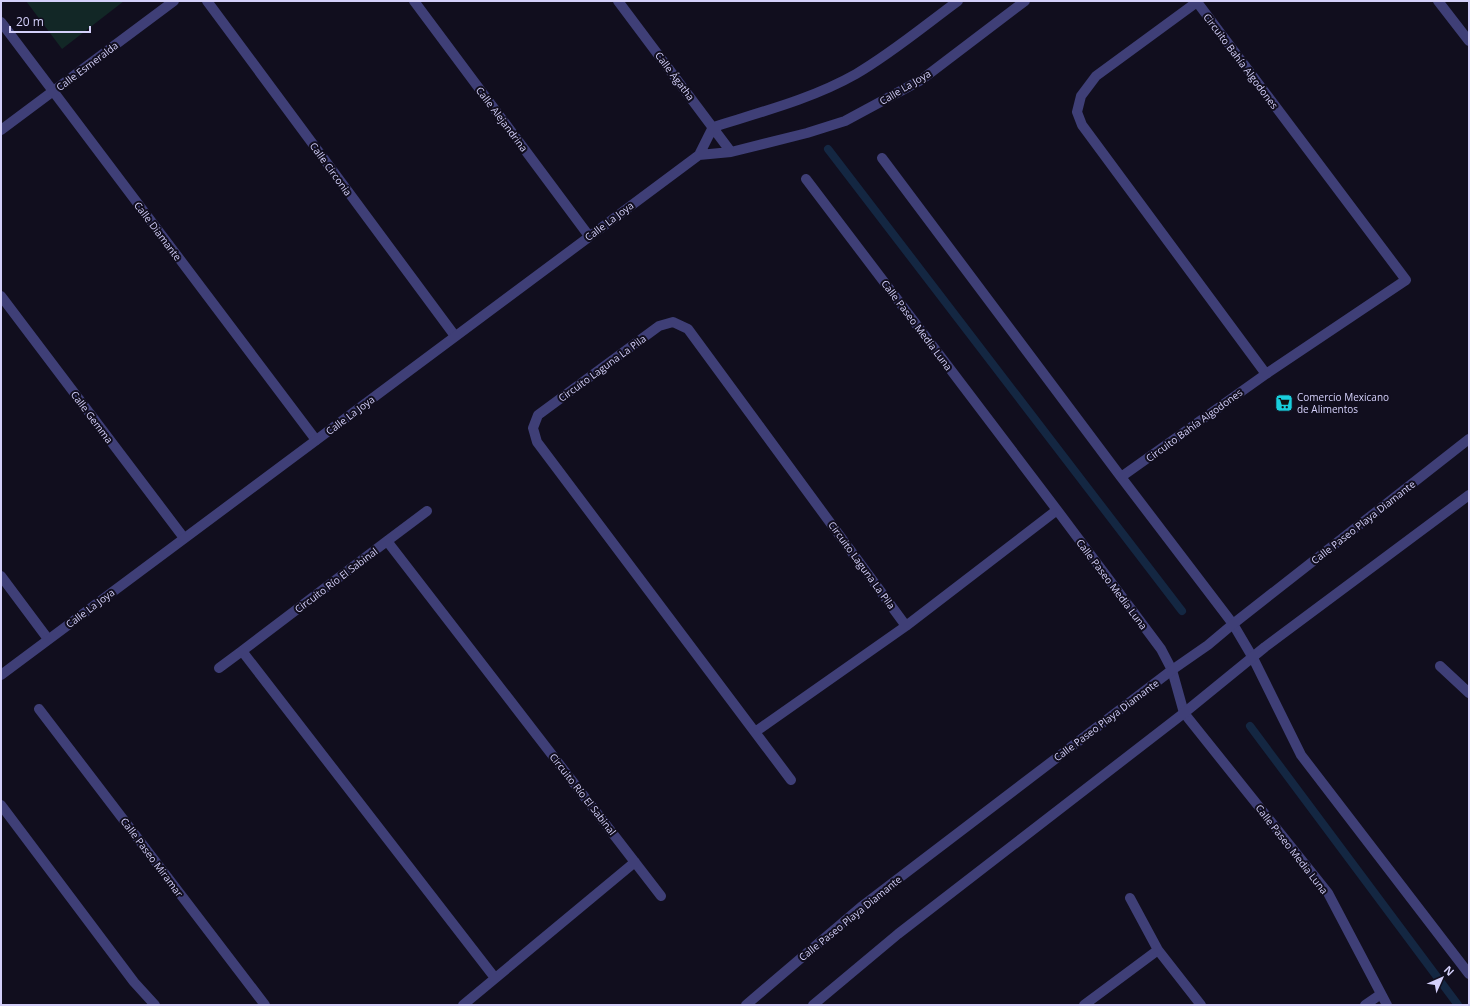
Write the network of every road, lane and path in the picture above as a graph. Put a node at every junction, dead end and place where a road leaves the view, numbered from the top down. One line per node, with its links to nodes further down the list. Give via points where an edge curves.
1 (174, 1): 10 (street, Calle Esmeralda)
2 (207, 1): 19 (street, Calle Circonia)
3 (414, 1): 17 (street, Calle Alejandrina)
4 (618, 1): 11 (street, Calle Ágatha)
5 (958, 1): 11 (street, via 856,74 821,92)
6 (1025, 1): 13 (street, Calle La Joya, via 920,80 845,120 807,133)
7 (1438, 1): 9 (street)
8 (1, 22): 10 (street, Calle Diamante)
9 (1469, 41)
10 (53, 91): 12 (street, Calle Esmeralda); 22 (street, Calle Diamante)
11 (713, 127): 13 (street, Calle Ágatha); 14 (street, Calle La Joya)
12 (1, 130)
13 (730, 152): 14 (street, Calle La Joya)
14 (699, 155): 17 (street, Calle La Joya)
15 (882, 158): 23 (street)
16 (806, 179): 25 (street, Calle Paseo Media Luna)
17 (589, 236): 19 (street, Calle La Joya)
18 (1, 296): 27 (street, Calle Gemma)
19 (455, 336): 22 (street, Calle La Joya)
20 (1266, 374): 20 (street, Circuito Bahía Algodones, via 1082,125 1077,112 1081,96 1096,76 1197,2 1406,280); 23 (street, Circuito Bahía Algodones)
21 (1469, 439): 30 (street, Calle Paseo Playa Diamante)
22 (316, 440): 27 (street, Calle La Joya)
23 (1121, 477): 30 (street)
24 (1469, 495): 34 (street)
25 (1058, 510): 31 (street); 37 (street, Calle Paseo Media Luna, via 1161,649)
26 (427, 511): 28 (street)
27 (184, 538): 32 (street, Calle La Joya)
28 (387, 541): 33 (street, Circuito Río El Sabinal); 45 (street, Circuito Río El Sabinal)
29 (1, 576): 32 (street)
30 (1233, 624): 34 (street); 37 (street, Calle Paseo Playa Diamante)
31 (906, 626): 42 (street); 42 (street, Circuito Laguna La Pila, via 688,329 673,322 659,326 538,415 532,428 537,442)
32 (48, 639): 38 (street, Calle La Joya)
33 (242, 651): 36 (street, Circuito Río El Sabinal); 50 (street)
34 (1253, 658): 41 (street); 49 (street, via 1301,755)
35 (1440, 666): 39 (street)
36 (218, 668)
37 (1172, 670): 41 (street, Calle Paseo Media Luna); 55 (street, Calle Paseo Playa Diamante, via 861,907)
38 (1, 675)
39 (1469, 693)
40 (39, 709): 53 (street, Calle Paseo Miramar)
41 (1184, 713): 51 (street, Calle Paseo Media Luna, via 1328,893); 56 (street, via 898,934)
42 (755, 732): 43 (street, Circuito Laguna La Pila)
43 (791, 780)
44 (1, 805): 52 (street, via 134,982)
45 (635, 862): 46 (street, Circuito Río El Sabinal); 50 (street)
46 (661, 896)
47 (1130, 898): 48 (street)
48 (1158, 950): 57 (street); 58 (street)
49 (1469, 974)
50 (496, 978): 54 (street)
51 (1380, 994): 59 (street); 60 (street, Calle Paseo Media Luna)
52 (155, 1005)
53 (265, 1005)
54 (463, 1005)
55 (746, 1005)
56 (813, 1005)
57 (1084, 1005)
58 (1201, 1005)
59 (1365, 1005)
60 (1388, 1005)

